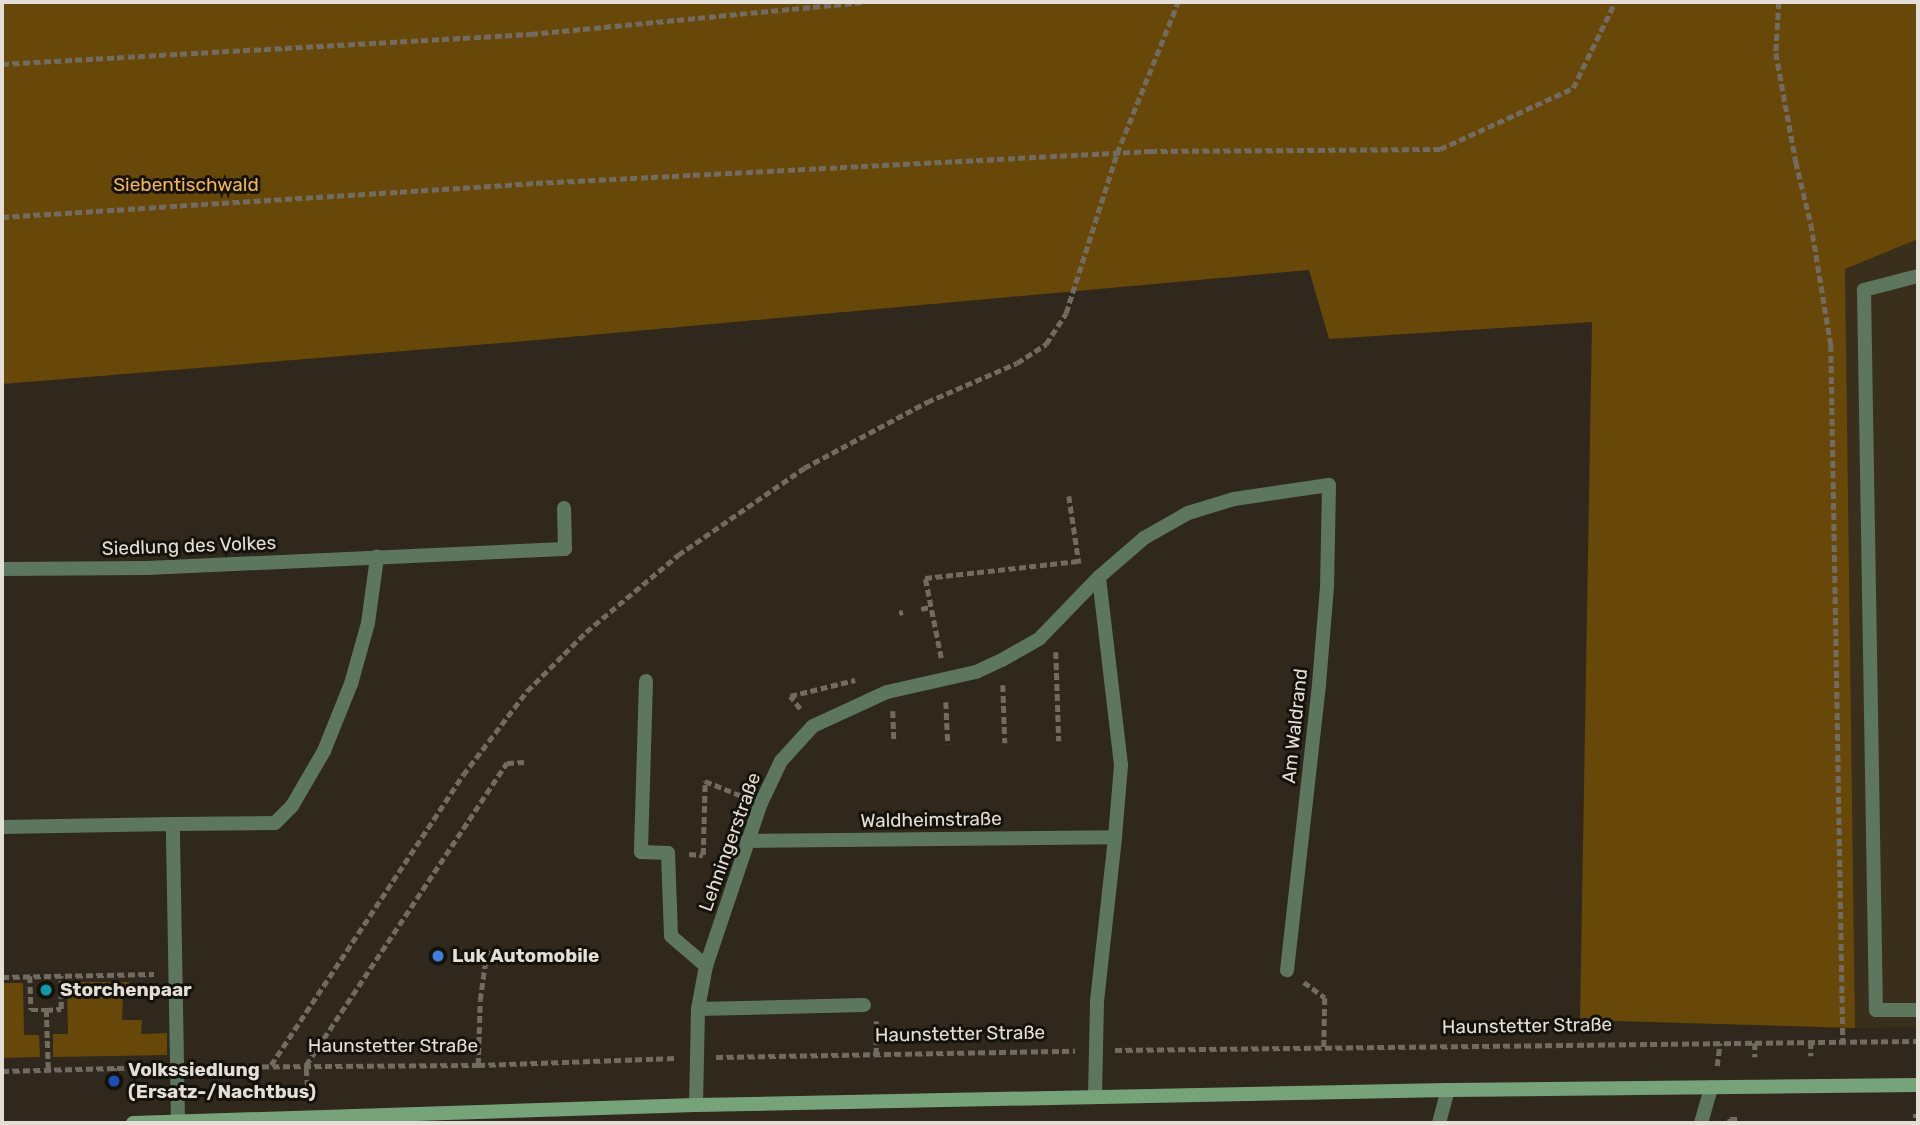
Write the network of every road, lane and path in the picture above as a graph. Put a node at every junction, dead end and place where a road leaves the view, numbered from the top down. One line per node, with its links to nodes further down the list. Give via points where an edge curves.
1 (863, 2): 5 (path, via 531,34)
2 (1178, 2): 6 (path)
3 (1615, 2): 6 (path, via 1573,88 1440,149)
4 (1779, 2): 46 (path, via 1776,54 1831,345)
5 (2, 64)
6 (1117, 153): 7 (path); 55 (path, via 1066,313 1046,344 1017,363 927,402 804,468 678,555 586,632 527,691 463,775)
7 (2, 217)
8 (1918, 276): 43 (street, via 1864,290 1876,1010)
9 (1329, 485): 15 (street, Lehningerstraße, via 1234,499 1188,513 1144,538); 35 (street, Am Waldrand, via 1319,685)
10 (1069, 496): 13 (path)
11 (565, 508): 12 (street, Siedlung des Volkes, via 565,549)
12 (377, 557): 14 (street, Siedlung des Volkes, via 147,568); 28 (street, via 368,623 351,684 324,751 292,806 275,823)
13 (1079, 561): 16 (path); 17 (path, via 925,578)
14 (2, 569)
15 (1099, 577): 16 (street, Lehningerstraße); 30 (street, via 1121,765)
16 (1085, 591): 19 (street, Lehningerstraße)
17 (930, 607): 18 (path); 22 (path)
18 (921, 609)
19 (1039, 639): 20 (street, Lehningerstraße); 23 (path, via 1057,652)
20 (1002, 660): 22 (street, Lehningerstraße); 24 (path)
21 (646, 681): 32 (street, via 641,852)
22 (945, 681): 25 (path); 27 (street, Lehningerstraße, via 887,692 813,726 781,761)
23 (1059, 741)
24 (1005, 743)
25 (948, 744)
26 (524, 762): 53 (path, via 507,763)
27 (761, 803): 31 (street, Lehningerstraße); 32 (path, via 705,780 703,855)
28 (173, 824): 29 (street); 36 (street)
29 (2, 827)
30 (1115, 837): 31 (street, Waldheimstraße); 49 (street)
31 (747, 841): 34 (street, Lehningerstraße)
32 (668, 853): 34 (street, via 671,936)
33 (491, 951): 54 (path, via 480,1000)
34 (706, 966): 41 (street, Lehningerstraße)
35 (1287, 970): 48 (path, via 1325,998)
36 (175, 974): 38 (path); 56 (street)
37 (30, 976): 38 (path); 39 (path); 42 (path, via 31,1010)
38 (61, 976): 42 (path, via 61,1009)
39 (2, 977)
40 (864, 1005): 41 (street)
41 (698, 1009): 51 (street, Lehningerstraße)
42 (46, 1010): 58 (path)
43 (1918, 1010)
44 (1918, 1041): 46 (path, Haunstetter Straße)
45 (1811, 1042): 46 (path, Haunstetter Straße); 47 (path, Haunstetter Straße); 50 (path)
46 (1843, 1042)
47 (1755, 1043): 48 (path, Haunstetter Straße); 52 (path)
48 (1324, 1047): 49 (path, Haunstetter Straße)
49 (1096, 1051): 51 (path, Haunstetter Straße); 64 (street)
50 (1811, 1056)
51 (695, 1057): 54 (path, Haunstetter Straße); 65 (street, Lehningerstraße)
52 (1755, 1057)
53 (306, 1065): 54 (path, Haunstetter Straße); 55 (path, Haunstetter Straße); 66 (path)
54 (478, 1065)
55 (270, 1066): 56 (path, Haunstetter Straße)
56 (178, 1067): 57 (path, Haunstetter Straße); 68 (street)
57 (114, 1068): 58 (path, Haunstetter Straße); 60 (path)
58 (48, 1069): 59 (path, Haunstetter Straße)
59 (2, 1071)
60 (114, 1081)
61 (1918, 1084): 62 (main road)
62 (1711, 1087): 63 (main road); 71 (street)
63 (1448, 1090): 64 (main road); 70 (street)
64 (1095, 1097): 65 (main road)
65 (696, 1105): 66 (main road)
66 (309, 1115): 68 (main road)
67 (1739, 1119): 72 (path)
68 (178, 1121): 69 (main road)
69 (133, 1123)
70 (1439, 1123)
71 (1700, 1123)
72 (1729, 1123)

